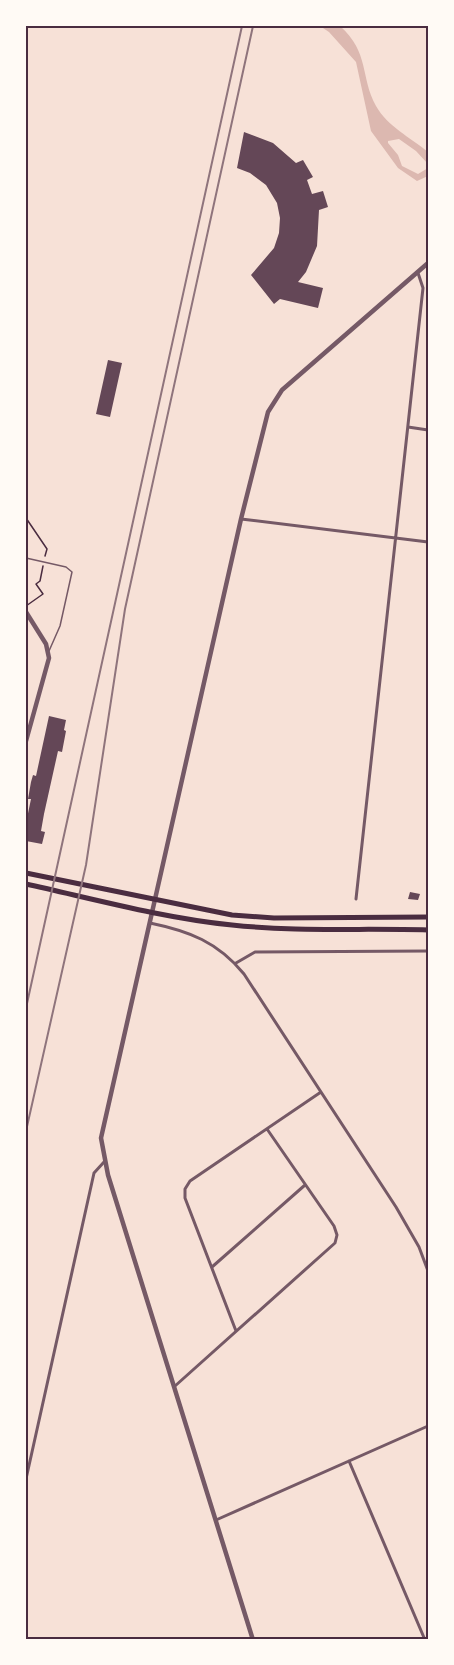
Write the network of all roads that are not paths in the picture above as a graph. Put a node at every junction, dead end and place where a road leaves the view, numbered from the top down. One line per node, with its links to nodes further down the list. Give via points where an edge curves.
1 (429, 263): 2 (street)
2 (417, 272): 3 (street, via 423,288); 5 (street, via 282,390 271,405)
3 (408, 427): 4 (street); 6 (street)
4 (429, 430)
5 (241, 519): 6 (street); 16 (street)
6 (394, 538): 7 (street); 14 (street)
7 (429, 542)
8 (26, 558): 10 (lane, via 72,572 57,637)
9 (26, 612): 10 (street)
10 (49, 651): 11 (street)
11 (26, 741)
12 (26, 873): 15 (main road, via 232,915)
13 (26, 884): 17 (main road, via 231,925)
14 (356, 899)
15 (429, 917)
16 (150, 923): 19 (street, via 201,937); 22 (street, via 101,1138)
17 (429, 930)
18 (429, 951): 19 (street, via 255,952)
19 (236, 963): 20 (street)
20 (321, 1092): 21 (street); 25 (street, via 407,1224)
21 (267, 1129): 23 (street); 24 (street, via 190,1181 185,1189)
22 (104, 1161): 27 (street); 30 (street, via 94,1173)
23 (305, 1185): 24 (street); 26 (street, via 334,1226 335,1243)
24 (212, 1268): 26 (street)
25 (429, 1271)
26 (236, 1331): 27 (street)
27 (174, 1386): 31 (street)
28 (429, 1426): 29 (street)
29 (349, 1461): 31 (street); 33 (street)
30 (26, 1479)
31 (216, 1520): 32 (street)
32 (253, 1640)
33 (425, 1640)

